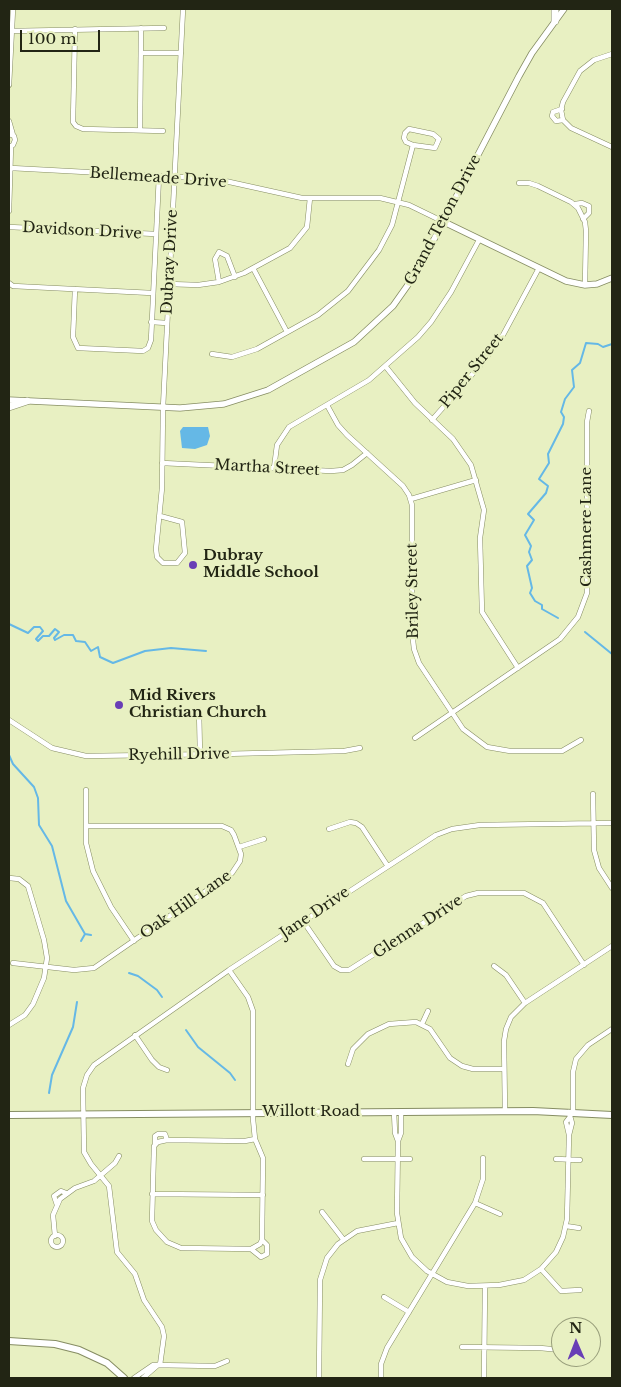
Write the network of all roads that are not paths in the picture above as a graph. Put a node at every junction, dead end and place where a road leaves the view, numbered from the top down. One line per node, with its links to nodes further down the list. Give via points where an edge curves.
1 (13, 9): 9 (street)
2 (183, 9): 11 (street, Dubray Drive)
3 (555, 9): 5 (main road)
4 (564, 9): 5 (street, Grand Teton Drive)
5 (555, 21): 32 (street, Grand Teton Drive, via 519,76)
6 (141, 28): 7 (street); 8 (street); 10 (street)
7 (164, 28)
8 (76, 29): 9 (street); 17 (street, via 73,122 83,129)
9 (12, 31): 13 (street)
10 (141, 52): 11 (street); 17 (street)
11 (181, 53): 25 (street, Dubray Drive)
12 (612, 54): 14 (street, via 585,66 574,81)
13 (9, 85)
14 (562, 109): 15 (street); 15 (street, via 552,116 556,121)
15 (564, 120): 22 (street, via 571,128)
16 (9, 121): 19 (street)
17 (140, 130): 18 (street)
18 (163, 131)
19 (11, 134): 21 (street, via 15,142)
20 (413, 144): 20 (street, via 435,148 439,139 433,134 409,129 404,138); 28 (street)
21 (10, 146): 23 (street)
22 (612, 147)
23 (11, 168): 24 (street, Bellemeade Drive); 30 (street)
24 (159, 176): 25 (street, Bellemeade Drive); 34 (street)
25 (175, 177): 27 (street, Bellemeade Drive, via 216,179 279,195); 42 (street, Dubray Drive)
26 (519, 183): 29 (street, via 532,184)
27 (310, 198): 28 (street, Bellemeade Drive, via 380,198); 36 (street, via 307,227 296,243)
28 (399, 202): 32 (street, Bellemeade Drive, via 421,209); 48 (street, via 388,234 357,281 327,308)
29 (575, 204): 31 (street); 31 (street, via 582,202 589,206 589,213)
30 (9, 211)
31 (584, 219): 43 (street)
32 (444, 222): 35 (street, Bellemeade Drive); 55 (street, Grand Teton Drive, via 417,272 393,306 366,332 338,352 248,398 203,407)
33 (9, 227): 34 (street, Davidson Drive)
34 (156, 234): 45 (street)
35 (479, 240): 37 (street, Bellemeade Drive); 50 (street, via 431,322)
36 (253, 268): 38 (street); 48 (street)
37 (539, 268): 43 (street, Bellemeade Drive, via 566,282); 57 (street, Piper Street, via 503,335)
38 (235, 277): 40 (street); 40 (street, via 227,256 219,252 215,259)
39 (612, 278): 43 (street, Bellemeade Drive)
40 (219, 282): 42 (street)
41 (9, 283): 44 (street, via 14,286)
42 (169, 284): 47 (street, Dubray Drive)
43 (585, 285)
44 (76, 289): 45 (street); 46 (street, via 73,337 78,348 143,351 148,348)
45 (152, 293): 46 (street)
46 (151, 322): 47 (street)
47 (167, 323): 55 (street, Dubray Drive)
48 (287, 332): 49 (street, via 237,357)
49 (212, 354)
50 (386, 367): 53 (street); 57 (street)
51 (9, 400): 52 (street, Grand Teton Drive)
52 (27, 401): 54 (main road); 55 (street, Grand Teton Drive)
53 (327, 405): 58 (street, via 338,424); 60 (street, via 295,422 284,432 277,444)
54 (9, 407)
55 (162, 408): 59 (street, Dubray Drive)
56 (589, 411): 64 (street, Cashmere Lane, via 587,578 583,606 569,630)
57 (432, 420): 61 (street, via 459,446)
58 (367, 452): 60 (street, Martha Street, via 343,470); 62 (street, via 403,486)
59 (162, 463): 60 (street, Martha Street); 63 (street, Dubray Drive)
60 (274, 468)
61 (476, 480): 62 (street); 64 (street, via 484,510 480,538 482,612)
62 (410, 499): 66 (street, Briley Street, via 414,649 419,664)
63 (160, 516): 63 (street, Dubray Drive, via 156,552 160,560 168,564 179,562 185,553 182,522)
64 (518, 668): 66 (street, Cashmere Lane)
65 (199, 710): 71 (street)
66 (452, 712): 68 (street, Cashmere Lane); 69 (street, Briley Street, via 471,736 497,750 562,750)
67 (9, 720): 71 (street, Ryehill Drive, via 44,744 66,753 93,756)
68 (415, 738)
69 (581, 740)
70 (360, 748): 71 (street, Ryehill Drive)
71 (200, 754)
72 (86, 790): 76 (street)
73 (593, 794): 75 (street)
74 (612, 823): 75 (street, Jane Drive)
75 (593, 824): 80 (street, Jane Drive, via 467,826 436,835); 82 (street, via 596,859)
76 (86, 826): 79 (street, via 222,826 231,830); 84 (street, via 97,881)
77 (329, 829): 80 (street, via 356,823)
78 (264, 839): 79 (street)
79 (239, 847): 84 (street, Oak Hill Lane, via 240,861 232,874)
80 (388, 864): 83 (street, Jane Drive)
81 (9, 878): 88 (street, via 25,882 31,892 46,946)
82 (612, 888)
83 (303, 921): 87 (street, Glenna Drive, via 334,966 349,970 466,896 524,893 542,903); 90 (street, Jane Drive)
84 (134, 941): 88 (street, Oak Hill Lane, via 94,968 74,970)
85 (612, 946): 87 (street)
86 (13, 963): 88 (street, Oak Hill Lane)
87 (584, 965): 91 (street)
88 (46, 966): 94 (street, via 41,989 25,1015)
89 (494, 966): 91 (street, via 506,975)
90 (229, 970): 96 (street, Jane Drive); 101 (street, via 248,997 253,1011)
91 (525, 1003): 98 (street, via 506,1029)
92 (428, 1010): 93 (street)
93 (422, 1024): 97 (street, via 396,1023 368,1034 353,1049); 98 (street, via 434,1034 455,1063 473,1069)
94 (9, 1025)
95 (612, 1029): 103 (street, via 588,1045 576,1059)
96 (135, 1036): 99 (street, via 152,1060); 104 (street, Jane Drive, via 91,1069 83,1088)
97 (348, 1064)
98 (504, 1069): 100 (street)
99 (167, 1070)
100 (505, 1111): 102 (main road, Willott Road); 103 (main road, Willott Road)
101 (253, 1112): 102 (main road, Willott Road); 104 (main road, Willott Road); 107 (street)
102 (398, 1112): 113 (street, via 401,1133)
103 (570, 1114): 105 (main road, Willott Road); 116 (street)
104 (83, 1115): 106 (main road, Willott Road); 118 (street, Jane Drive, via 84,1152)
105 (612, 1115)
106 (9, 1116)
107 (255, 1139): 108 (street); 120 (street, via 263,1158)
108 (167, 1140): 109 (street); 109 (street, via 165,1134 158,1134)
109 (155, 1145): 119 (street, via 152,1152)
110 (118, 1156): 118 (street)
111 (364, 1158): 113 (street)
112 (483, 1158): 121 (street, via 482,1179)
113 (398, 1159): 114 (street); 124 (street)
114 (410, 1159)
115 (556, 1159): 116 (street)
116 (568, 1159): 117 (street); 125 (street)
117 (580, 1160)
118 (101, 1175): 127 (street, via 66,1193 57,1204 53,1220); 142 (street, Jane Drive, via 111,1192 117,1252 135,1274 144,1300 162,1327 164,1336)
119 (152, 1194): 120 (street); 130 (street, via 152,1221 167,1242 181,1248)
120 (263, 1195): 129 (street)
121 (475, 1203): 123 (street); 132 (street)
122 (322, 1212): 128 (street)
123 (500, 1214)
124 (398, 1223): 128 (street, via 365,1228); 132 (street, via 408,1250)
125 (566, 1226): 126 (street); 131 (street, via 556,1252)
126 (578, 1228)
127 (55, 1236)
128 (343, 1239): 146 (street, via 327,1258 320,1280)
129 (262, 1240): 130 (street); 130 (street, via 267,1245 267,1254 261,1257)
130 (251, 1249)
131 (541, 1269): 133 (street, via 516,1282); 134 (street, via 562,1291)
132 (431, 1274): 133 (street, via 453,1284); 136 (street)
133 (485, 1286): 139 (street)
134 (580, 1290)
135 (384, 1297): 136 (street)
136 (408, 1312): 147 (street, via 384,1353)
137 (9, 1340): 143 (main road, via 55,1344 79,1350 107,1364)
138 (462, 1348): 139 (street)
139 (484, 1348): 140 (street); 148 (street)
140 (551, 1350)
141 (226, 1362): 142 (street, via 215,1366)
142 (159, 1365): 144 (street, via 145,1369); 145 (street)
143 (124, 1378)
144 (134, 1378)
145 (143, 1378)
146 (319, 1378)
147 (381, 1378)
148 (484, 1378)

